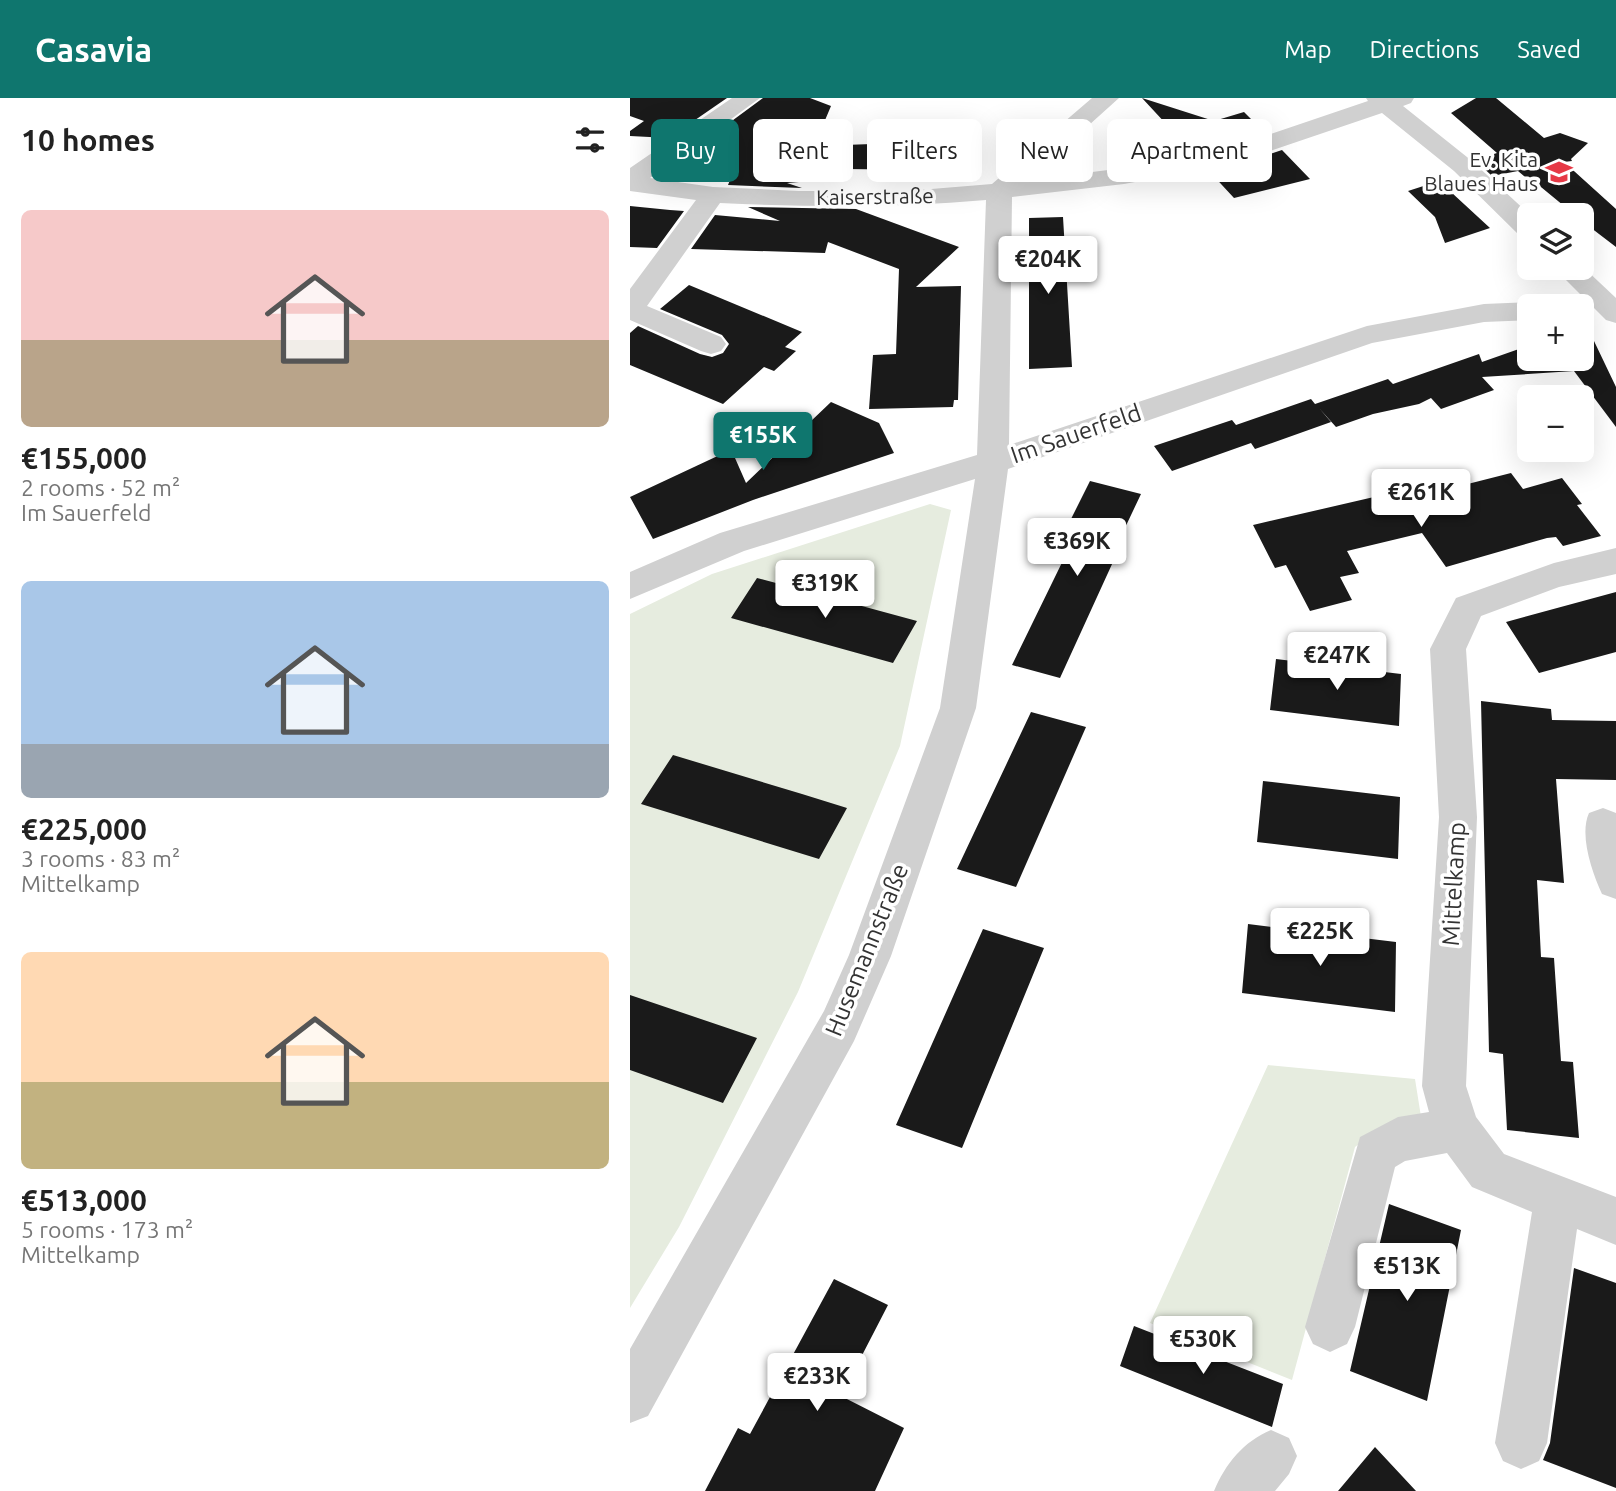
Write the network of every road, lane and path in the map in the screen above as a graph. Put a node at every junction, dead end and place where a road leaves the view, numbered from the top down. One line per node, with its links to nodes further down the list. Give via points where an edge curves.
1 (748, 98): 4 (street)
2 (1107, 98): 5 (street)
3 (1389, 100): 5 (street, Kaiserstraße, via 1229,157); 7 (street)
4 (630, 182): 6 (street, Kaiserstraße)
5 (999, 191): 6 (street, Kaiserstraße, via 907,199); 12 (street, Husemannstraße)
6 (713, 195): 11 (street, via 630,309)
7 (1517, 218)
8 (1579, 280): 9 (street)
9 (1606, 310)
10 (1517, 312): 12 (street, Im Sauerfeld, via 1484,313 1367,335)
11 (711, 344)
12 (993, 462): 14 (street, Im Sauerfeld, via 732,542); 21 (street, Husemannstraße, via 958,708 870,956 839,1026)
13 (1616, 561): 17 (street, Mittelkamp, via 1554,576 1468,607 1448,649 1458,817 1444,1086)
14 (630, 586)
15 (1603, 825): 16 (street)
16 (1616, 881)
17 (1457, 1129): 18 (street, Mittelkamp, via 1488,1171); 20 (street, via 1398,1140 1376,1153)
18 (1559, 1198): 19 (street, Mittelkamp); 22 (street)
19 (1616, 1221)
20 (1330, 1327)
21 (630, 1398)
22 (1521, 1443)

